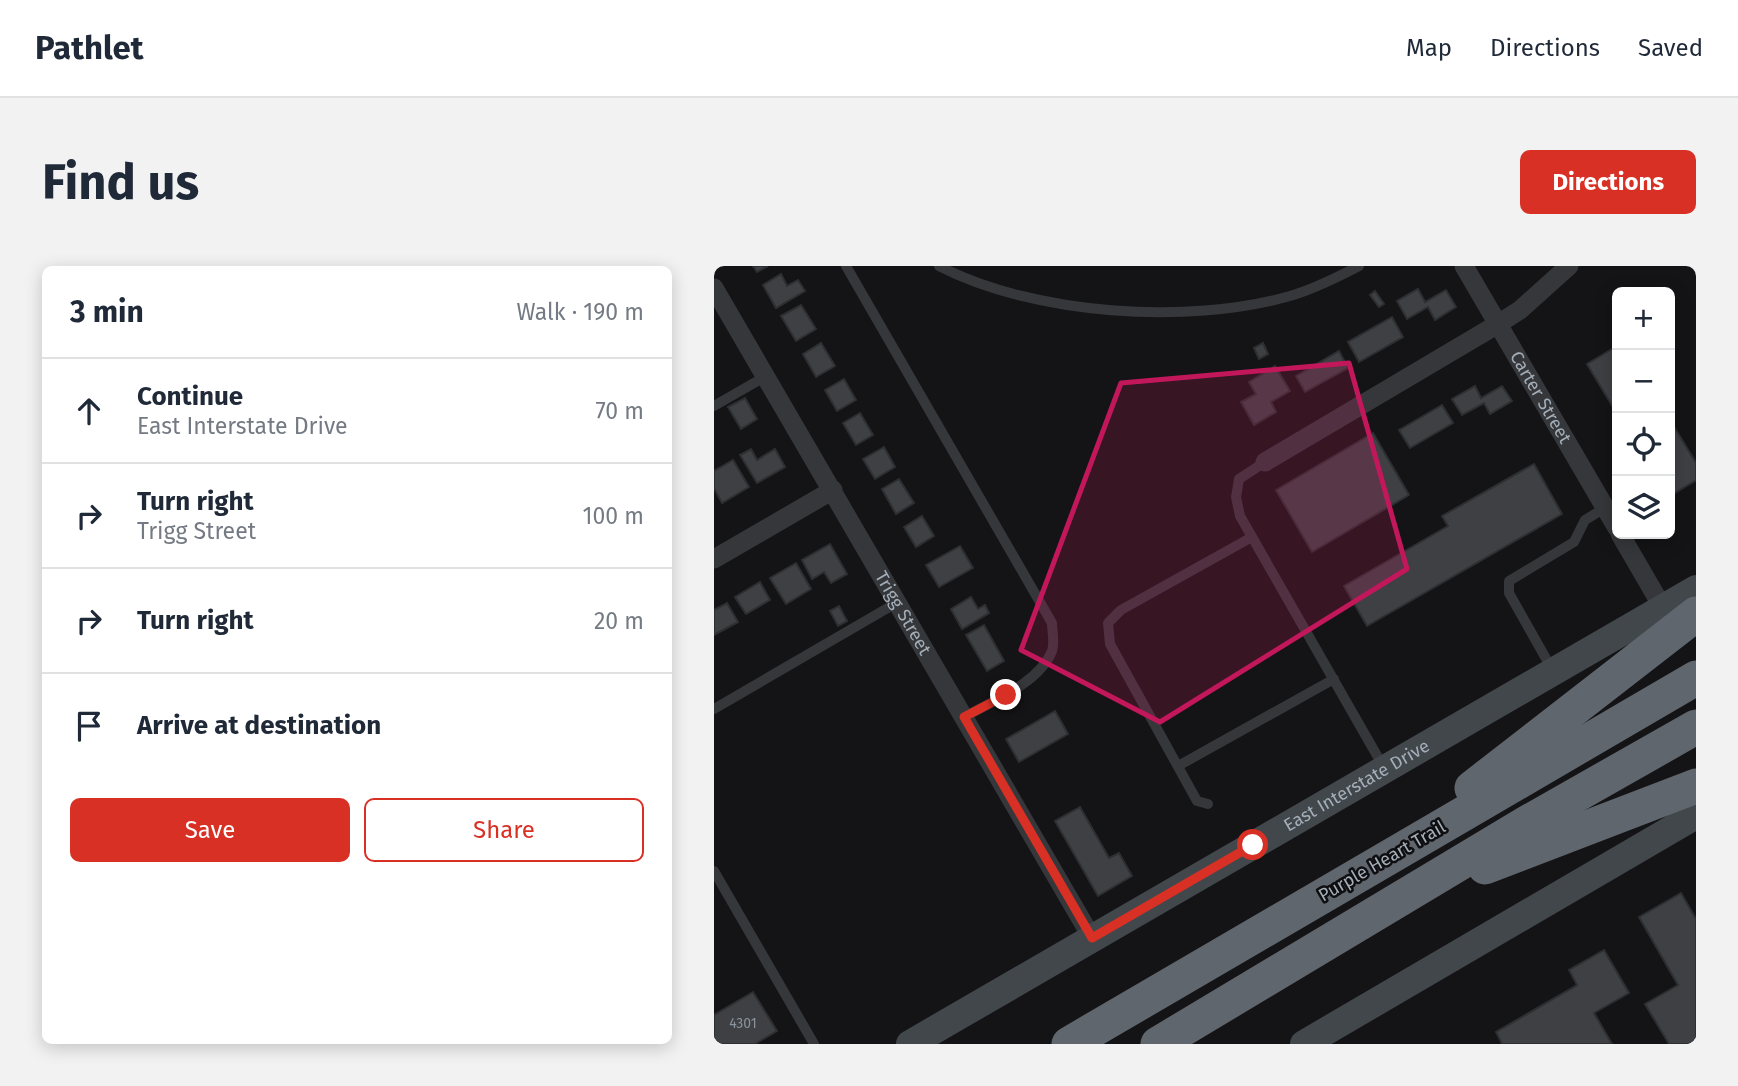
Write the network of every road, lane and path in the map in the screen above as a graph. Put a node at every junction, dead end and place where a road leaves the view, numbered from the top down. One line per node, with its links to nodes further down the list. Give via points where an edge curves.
1 (846, 266): 24 (lane, via 1052,623 1054,648 1043,667 1006,695)
2 (939, 266): 3 (lane, via 964,279 1108,312 1226,306 1289,296)
3 (1359, 266)
4 (1464, 266): 7 (street, Carter Street)
5 (1569, 266): 7 (street)
6 (714, 288): 8 (street, Trigg Street)
7 (1498, 324): 10 (street); 12 (street, Carter Street)
8 (766, 376): 9 (lane); 11 (street, Trigg Street)
9 (714, 406)
10 (1265, 462): 14 (lane, via 1239,479 1240,516)
11 (833, 490): 16 (street); 18 (street, Trigg Street)
12 (1605, 508): 13 (street, Carter Street); 20 (lane, via 1585,520 1573,542 1509,581 1509,593)
13 (1612, 520)
14 (1252, 537): 22 (lane); 26 (lane, via 1121,610 1108,623 1110,644)
15 (1624, 539): 19 (street)
16 (714, 559)
17 (1696, 589): 19 (main road, East Interstate Drive)
18 (898, 602): 23 (lane); 24 (street, Trigg Street)
19 (1680, 611): 20 (main road, East Interstate Drive); 31 (highway)
20 (1553, 672): 27 (main road, East Interstate Drive)
21 (1696, 678): 31 (highway, Purple Heart Trail)
22 (1334, 679): 26 (lane); 27 (lane)
23 (714, 709)
24 (964, 717): 34 (street, Trigg Street)
25 (1696, 727): 33 (highway)
26 (1178, 766): 29 (lane, via 1197,801)
27 (1385, 768): 34 (main road, East Interstate Drive)
28 (1696, 786): 33 (highway)
29 (1208, 804)
30 (1696, 815): 39 (main road)
31 (1399, 851): 37 (highway, Purple Heart Trail)
32 (714, 871): 35 (lane)
33 (1400, 899): 38 (highway)
34 (1092, 938): 36 (main road, East Interstate Drive)
35 (809, 1043)
36 (910, 1044)
37 (1069, 1044)
38 (1158, 1044)
39 (1304, 1044)

